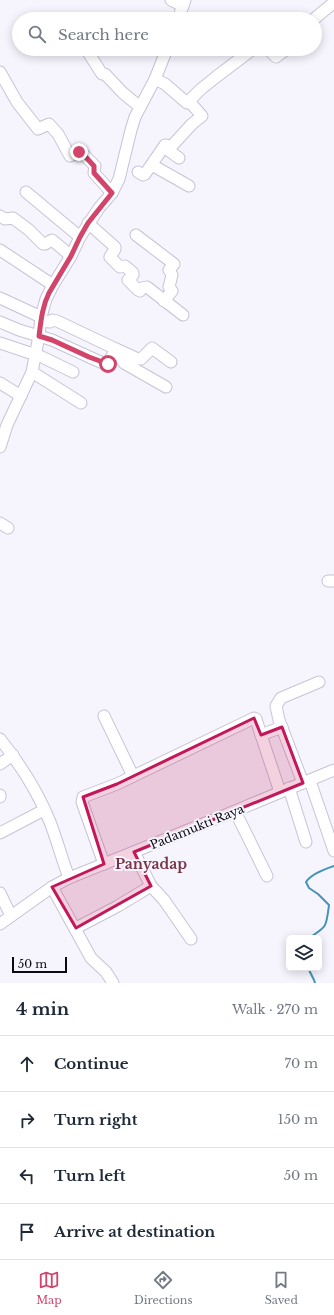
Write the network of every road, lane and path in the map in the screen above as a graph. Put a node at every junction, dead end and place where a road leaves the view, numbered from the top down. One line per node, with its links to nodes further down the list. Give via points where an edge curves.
1 (171, 0): 2 (street)
2 (184, 3)
3 (332, 4): 4 (street)
4 (322, 12)
5 (90, 56): 11 (street, via 102,74)
6 (165, 56): 9 (street)
7 (244, 56): 10 (street)
8 (0, 72): 18 (street, via 17,102 38,129 48,124 58,134 70,156 82,153 94,166 94,173)
9 (159, 81): 10 (street, via 186,103); 11 (street)
10 (189, 101): 12 (street, via 202,116)
11 (140, 106): 18 (street, via 131,130 119,179)
12 (168, 150): 13 (street); 14 (street, via 165,145)
13 (178, 158)
14 (152, 165): 15 (street, via 144,175); 16 (street)
15 (138, 172)
16 (189, 186)
17 (26, 192): 22 (street)
18 (112, 193): 20 (street)
19 (0, 216): 24 (street, via 13,218 43,244 52,240)
20 (91, 226): 22 (street); 27 (street, via 115,247 110,258 133,274 129,281 139,291 147,287)
21 (136, 235): 27 (street, via 174,264 169,270 172,275 168,287 172,291)
22 (80, 237): 24 (street)
23 (2, 254): 25 (street)
24 (71, 256): 25 (street)
25 (53, 285): 29 (street, via 46,299)
26 (0, 298): 29 (street)
27 (164, 301): 28 (street)
28 (183, 316)
29 (44, 320): 31 (street); 33 (street, via 57,321)
30 (0, 322): 31 (street)
31 (45, 338): 33 (street, via 107,365); 35 (street)
32 (0, 343): 35 (street)
33 (116, 349): 34 (street)
34 (127, 354): 36 (street, via 141,359 152,348); 40 (street, via 122,360 124,363)
35 (39, 356): 37 (street); 38 (street)
36 (171, 362)
37 (73, 372)
38 (37, 375): 41 (street); 42 (street)
39 (0, 383): 41 (street)
40 (166, 387)
41 (21, 396): 43 (street)
42 (81, 403)
43 (5, 418): 44 (street)
44 (0, 447)
45 (319, 682): 47 (street, via 281,698 276,706)
46 (104, 716): 53 (street)
47 (282, 727): 48 (street); 54 (street)
48 (262, 735): 53 (street, via 254,718); 55 (street)
49 (0, 740): 50 (street)
50 (13, 755): 51 (street); 56 (street)
51 (0, 764)
52 (334, 770): 54 (street, Padamukti Raya)
53 (133, 776): 62 (street, via 82,798)
54 (306, 782): 55 (street, Padamukti Raya); 60 (street)
55 (285, 790): 57 (street, Padamukti Raya); 59 (street)
56 (44, 810): 58 (street); 64 (street)
57 (235, 812): 61 (street, Padamukti Raya); 63 (street)
58 (0, 833)
59 (306, 842)
60 (334, 850)
61 (134, 852): 62 (street, Padamukti Raya); 65 (street)
62 (104, 864): 64 (street, Padamukti Raya)
63 (267, 876)
64 (69, 878): 66 (street, Padamukti Raya)
65 (151, 886): 70 (street); 71 (street)
66 (55, 891): 68 (street, Padamukti Raya); 70 (street)
67 (0, 893): 68 (street)
68 (11, 916): 69 (street, Padamukti Raya)
69 (0, 924)
70 (76, 928): 72 (street, via 92,958 106,972)
71 (191, 939)
72 (112, 983)

